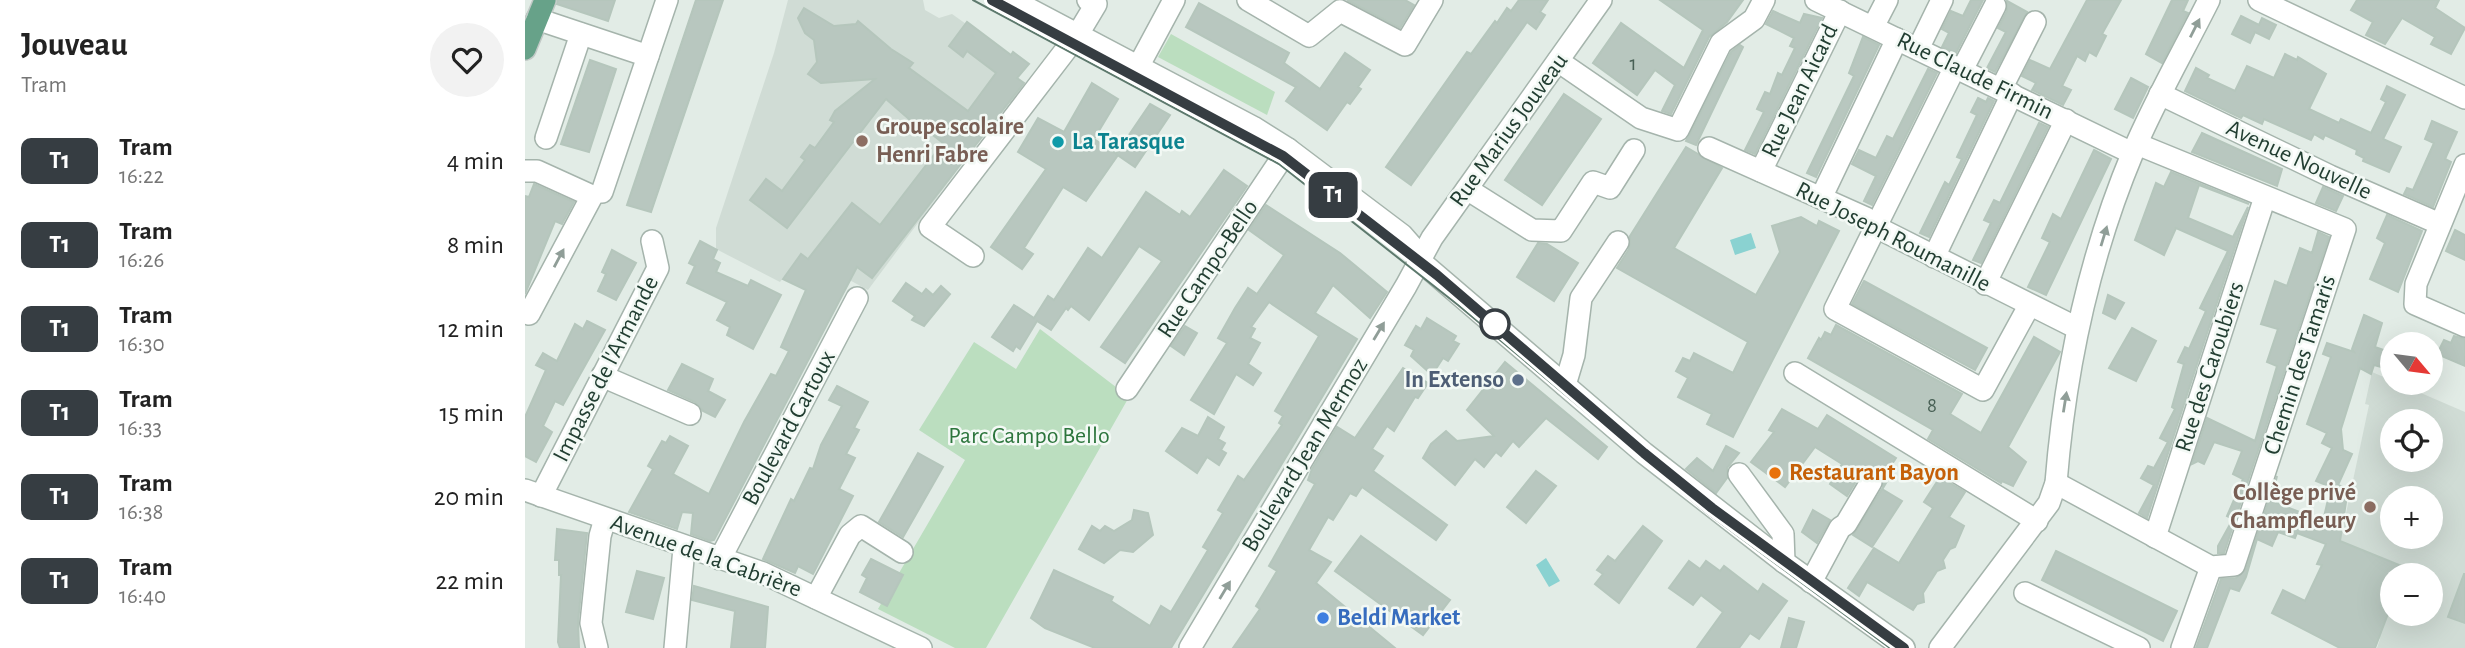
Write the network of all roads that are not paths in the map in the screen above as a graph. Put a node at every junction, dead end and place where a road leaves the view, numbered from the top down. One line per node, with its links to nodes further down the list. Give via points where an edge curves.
1 (667, 0): 23 (street)
2 (1088, 0): 19 (street, via 1096,5)
3 (1174, 0): 25 (street)
4 (1248, 0): 5 (street, via 1308,36 1340,11 1405,45)
5 (1431, 0)
6 (1601, 0): 24 (street, Rue Marius Jouveau)
7 (1764, 0): 24 (street, via 1754,19 1721,43 1678,130 1641,118)
8 (1887, 0): 17 (street)
9 (1942, 0): 22 (street)
10 (2210, 0): 28 (street, one-way to 10)
11 (2259, 0): 29 (street)
12 (1017, 1): 19 (street)
13 (1828, 4): 17 (street, Rue Claude Firmin); 37 (street, Rue Jean Aicard)
14 (1995, 6): 26 (street)
15 (541, 10): 18 (street); 21 (main road)
16 (2035, 22): 27 (street)
17 (1873, 27): 20 (street, Rue Claude Firmin)
18 (581, 34): 23 (street); 31 (street)
19 (1078, 34): 25 (street); 47 (street, via 930,228)
20 (1897, 39): 22 (street, Rue Claude Firmin); 42 (street)
21 (525, 48)
22 (1918, 49): 26 (street, Rue Claude Firmin)
23 (648, 56): 40 (street)
24 (1558, 61): 39 (street, Rue Marius Jouveau)
25 (1139, 67): 33 (street)
26 (1959, 68): 27 (street, Rue Claude Firmin); 44 (street)
27 (2006, 91): 30 (street, Rue Claude Firmin); 48 (street)
28 (2160, 94): 34 (street); 43 (street, Avenue Nouvelle)
29 (2465, 97)
30 (2066, 120): 34 (street, Rue Claude Firmin); 50 (street)
31 (546, 138)
32 (1709, 148): 37 (street, Rue Joseph Roumanille)
33 (1288, 149): 49 (street, via 1402,235); 59 (street, Rue Campo-Bello)
34 (2135, 149): 41 (street, Chemin des Tamaris); 55 (street, one-way to 34)
35 (1634, 150): 39 (street, via 1610,188 1593,182 1561,231 1532,230)
36 (525, 171): 53 (street, one-way to 36, via 529,314 592,196 537,171)
37 (1761, 171): 42 (street, Rue Joseph Roumanille)
38 (2464, 171): 43 (street)
39 (1467, 189): 49 (street, Rue Marius Jouveau)
40 (602, 192)
41 (2265, 197): 67 (street, Rue des Caroubiers); 72 (street, Chemin des Tamaris, via 2345,229 2234,565)
42 (1821, 198): 44 (street, Rue Joseph Roumanille)
43 (2440, 224): 54 (street, via 2416,284 2415,304)
44 (1876, 227): 48 (street, Rue Joseph Roumanille); 52 (street, via 1835,309 1983,390)
45 (652, 241): 57 (street, Impasse de l'Armande, via 658,268)
46 (1618, 242): 58 (street, via 1581,298)
47 (973, 256)
48 (1934, 257): 50 (street, Rue Joseph Roumanille)
49 (1420, 261): 58 (street); 79 (street, Boulevard Jean Mermoz, one-way to 49)
50 (1985, 284): 52 (street, Rue Joseph Roumanille)
51 (857, 298): 70 (street, Boulevard Cartoux)
52 (2029, 306): 55 (street, Rue Joseph Roumanille)
53 (525, 313)
54 (2465, 326)
55 (2077, 328): 63 (street, one-way to 55)
56 (1795, 373): 66 (street)
57 (602, 376): 60 (street); 64 (street, Impasse de l'Armande)
58 (1565, 385): 71 (street)
59 (1127, 389)
60 (690, 414)
61 (1739, 474): 71 (street, via 1783,534)
62 (1871, 482): 73 (street)
63 (2056, 483): 66 (street); 67 (street)
64 (529, 493): 65 (street, Avenue de la Cabrière)
65 (605, 519): 68 (street, Avenue de la Cabrière); 77 (street, via 591,623)
66 (2037, 521): 81 (street)
67 (2155, 537): 72 (street)
68 (684, 548): 70 (street, Avenue de la Cabrière); 78 (street)
69 (902, 552): 75 (street, via 861,526 850,535)
70 (720, 559): 75 (street, Avenue de la Cabrière)
71 (1784, 562): 73 (street)
72 (2211, 568): 83 (street)
73 (1811, 582): 80 (street)
74 (2025, 593): 82 (street)
75 (816, 598): 76 (street, Avenue de la Cabrière)
76 (910, 645)
77 (597, 648)
78 (675, 648)
79 (1190, 648)
80 (1904, 648)
81 (1940, 648)
82 (2139, 648)
83 (2182, 648)

